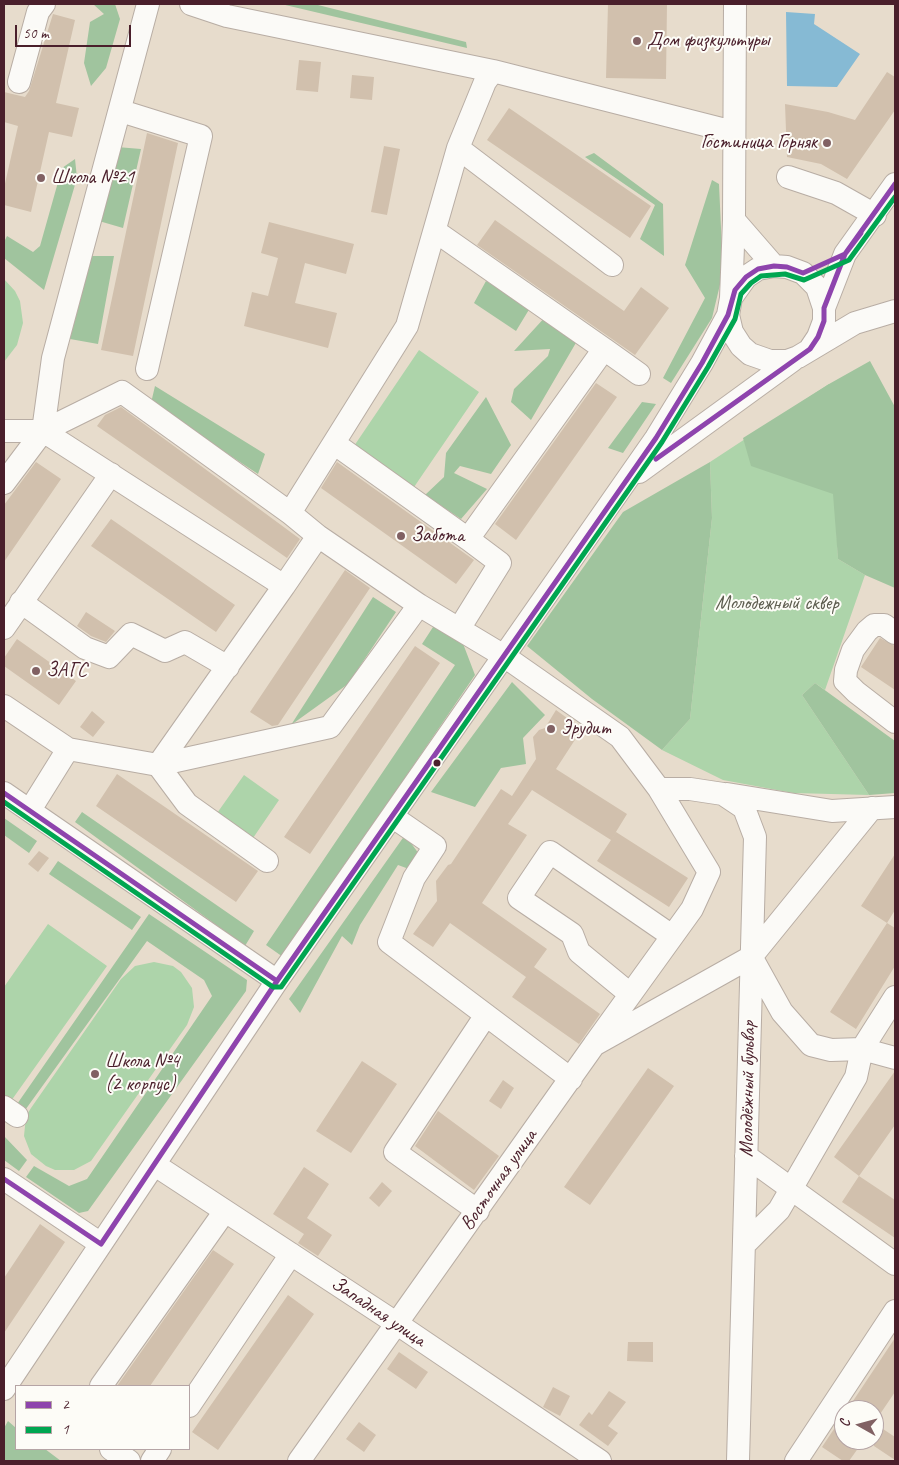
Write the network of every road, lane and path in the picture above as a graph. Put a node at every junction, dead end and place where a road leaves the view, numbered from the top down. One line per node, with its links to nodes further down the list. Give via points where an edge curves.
1 (44, 4): 6 (street, via 38,12)
2 (148, 4): 7 (street)
3 (190, 4): 5 (street, via 227,16)
4 (735, 4): 8 (street)
5 (492, 71): 8 (street); 9 (street)
6 (19, 82)
7 (121, 111): 25 (street, via 201,136); 28 (street, via 53,358)
8 (733, 132): 13 (street)
9 (458, 148): 14 (street); 16 (street)
10 (788, 177): 12 (street, via 836,193)
11 (895, 184): 12 (street)
12 (875, 215): 15 (street)
13 (734, 220): 17 (street); 19 (street)
14 (436, 230): 23 (street); 29 (street, via 407,326)
15 (845, 254): 18 (street); 21 (street)
16 (612, 264)
17 (774, 266): 18 (street); 19 (street, via 758,269 746,277)
18 (803, 274): 21 (street, via 816,287)
19 (729, 306): 24 (street, via 732,332 750,354 770,362 787,361); 31 (street, via 702,363)
20 (895, 311): 22 (street)
21 (824, 315): 22 (street); 24 (street, via 818,337)
22 (855, 323): 24 (street)
23 (604, 350): 26 (street); 35 (street)
24 (804, 353): 31 (street)
25 (147, 369)
26 (639, 374)
27 (4, 431): 28 (street)
28 (42, 431): 30 (street); 32 (street); 33 (street, via 122,392)
29 (335, 444): 33 (street); 35 (street)
30 (111, 474): 36 (street); 37 (street)
31 (626, 481): 42 (street)
32 (4, 483)
33 (290, 513): 34 (street)
34 (318, 536): 36 (street); 38 (street)
35 (468, 539): 40 (street, via 500,563)
36 (284, 586): 43 (street)
37 (21, 602): 39 (street); 43 (street, via 85,648 109,657 131,634 165,651 185,642)
38 (419, 605): 40 (street); 47 (street, via 330,727)
39 (4, 628)
40 (459, 629): 42 (street)
41 (895, 633): 45 (street, via 884,625 874,625 867,631 853,650 845,681)
42 (504, 656): 48 (street, via 620,737); 54 (street)
43 (228, 667): 47 (street)
44 (4, 706): 46 (street)
45 (895, 722)
46 (68, 749): 47 (street); 53 (street)
47 (158, 764): 55 (street, via 187,804)
48 (659, 789): 50 (street, Молодёжный бульвар); 56 (street, via 709,872 692,909)
49 (4, 793): 53 (street)
50 (723, 794): 52 (street, via 832,811); 57 (street, Молодёжный бульвар, via 744,808 755,837)
51 (895, 807): 52 (street)
52 (872, 808): 57 (street)
53 (30, 810): 58 (street)
54 (393, 817): 58 (street); 61 (street, via 435,846 414,878 389,942)
55 (267, 861)
56 (672, 936): 59 (street); 59 (street, via 550,852 519,898 572,934 579,952)
57 (751, 957): 62 (street, Восточная улица); 63 (street, via 782,1012 811,1045 831,1050); 66 (street, Молодёжный бульвар)
58 (277, 981): 67 (street)
59 (630, 994): 62 (street)
60 (895, 998): 63 (street)
61 (486, 1015): 65 (street); 71 (street, via 395,1152)
62 (594, 1046): 65 (street, Восточная улица)
63 (862, 1048): 64 (street); 69 (street, via 856,1077)
64 (895, 1058)
65 (571, 1079): 71 (street, Восточная улица)
66 (746, 1156): 69 (street); 73 (street, Молодёжный бульвар)
67 (155, 1165): 70 (street, Западная улица); 72 (street)
68 (4, 1179): 72 (street)
69 (791, 1188): 73 (street, via 779,1210); 75 (street)
70 (225, 1211): 74 (street, Западная улица); 78 (street)
71 (478, 1211): 77 (street, Восточная улица)
72 (101, 1244): 79 (street)
73 (744, 1245): 87 (street, Молодёжный бульвар)
74 (291, 1254): 77 (street, Западная улица); 80 (street)
75 (895, 1264)
76 (895, 1311): 88 (street)
77 (396, 1323): 85 (street, Восточная улица); 86 (street, Западная улица)
78 (102, 1385)
79 (7, 1389)
80 (190, 1405)
81 (112, 1450): 83 (street)
82 (159, 1450): 84 (street)
83 (129, 1461)
84 (152, 1461)
85 (299, 1461)
86 (600, 1461)
87 (738, 1461)
88 (796, 1461)

